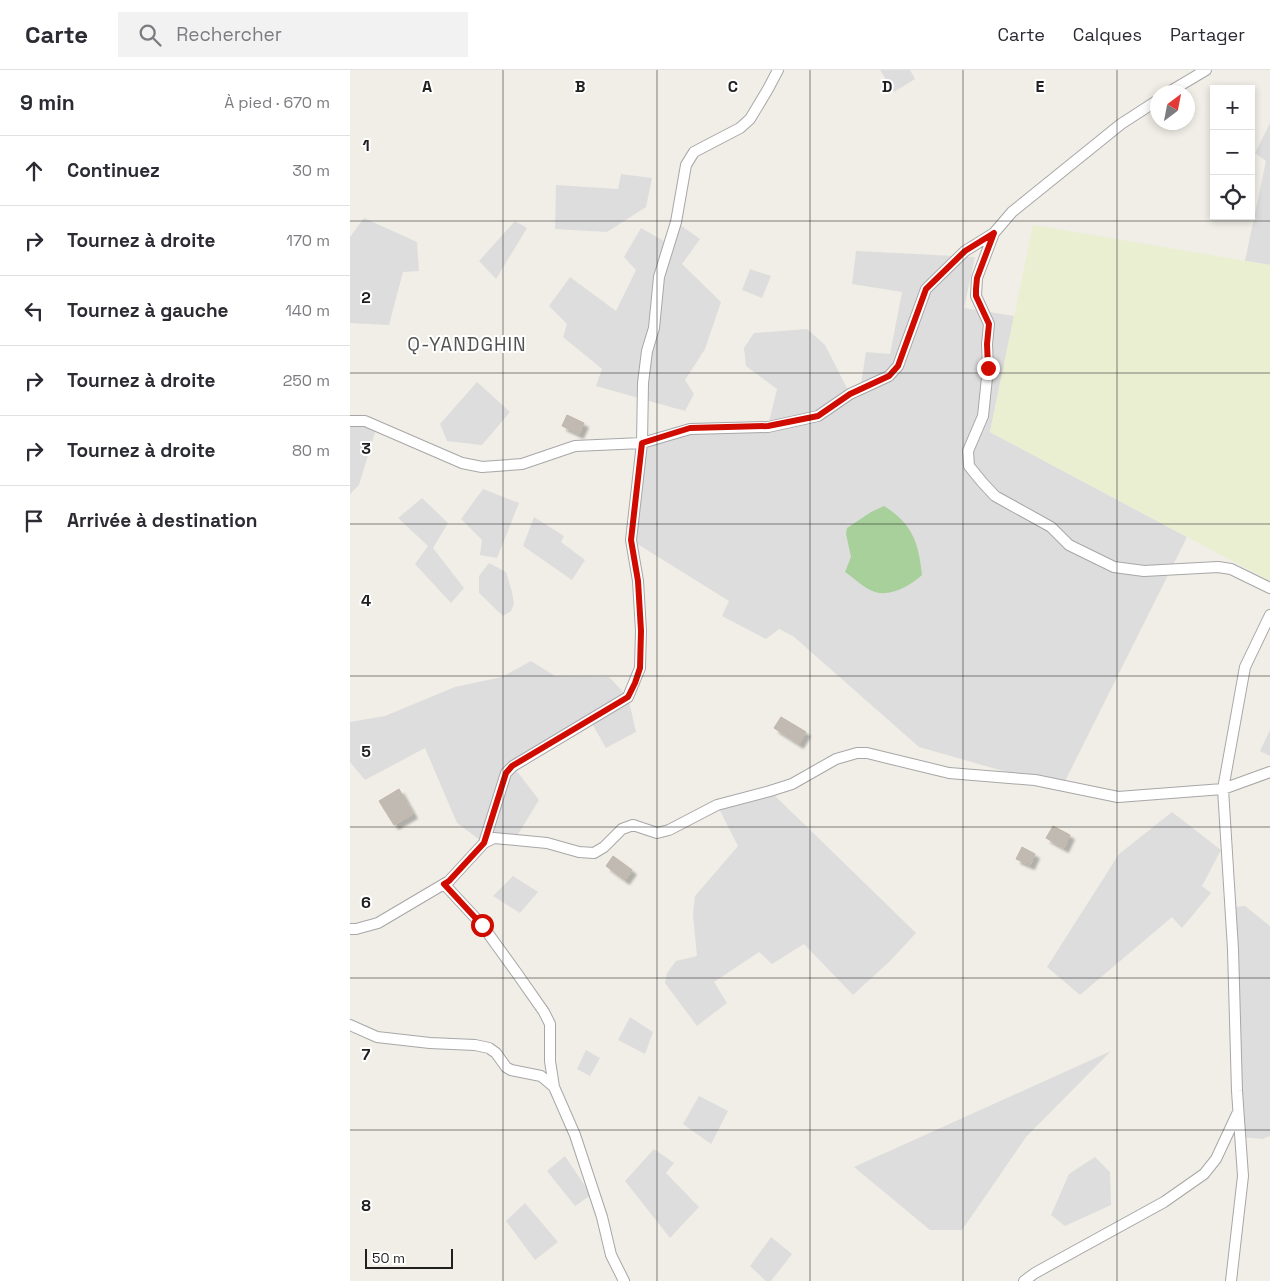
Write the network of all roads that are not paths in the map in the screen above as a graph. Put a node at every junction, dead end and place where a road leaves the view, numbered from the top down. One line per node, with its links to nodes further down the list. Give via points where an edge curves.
1 (778, 70): 7 (street, via 750,119 740,128 694,152 686,165 676,222 659,276 654,328 647,351)
2 (1206, 70): 3 (street)
3 (1181, 85)
4 (1150, 105): 5 (street, via 1121,124 1012,212)
5 (994, 233): 7 (street, via 965,251 926,289 898,366 889,376 850,394 818,416 768,426 690,428); 8 (street, via 977,278 976,296 989,324 988,368 984,416 968,451 969,466 995,496 1051,527 1069,545 1114,567 1144,572 1218,567 1231,569)
6 (350, 421): 7 (street, via 365,421 462,463 482,467 522,464 575,446)
7 (642, 443): 12 (street, via 631,540 641,631 640,668 635,683 628,697 512,766 506,773)
8 (1270, 588)
9 (1270, 615): 11 (street, via 1245,667)
10 (1270, 772): 11 (street)
11 (1223, 789): 12 (street, via 1118,797 1035,780 949,774 857,753 836,759 792,784 717,805 669,830 657,833 633,825 622,829 594,853 504,838); 17 (street)
12 (484, 843): 13 (street)
13 (444, 884): 14 (street, via 378,923); 16 (street, via 482,925 544,1012 550,1024)
14 (350, 929)
15 (350, 1025): 16 (street, via 377,1037 489,1048 511,1070 540,1076)
16 (554, 1087): 18 (street, via 575,1135 611,1255)
17 (1238, 1112): 19 (street, via 1216,1159 1204,1174 1164,1202); 20 (street, via 1242,1191)
18 (624, 1281)
19 (1024, 1281)
20 (1231, 1281)

